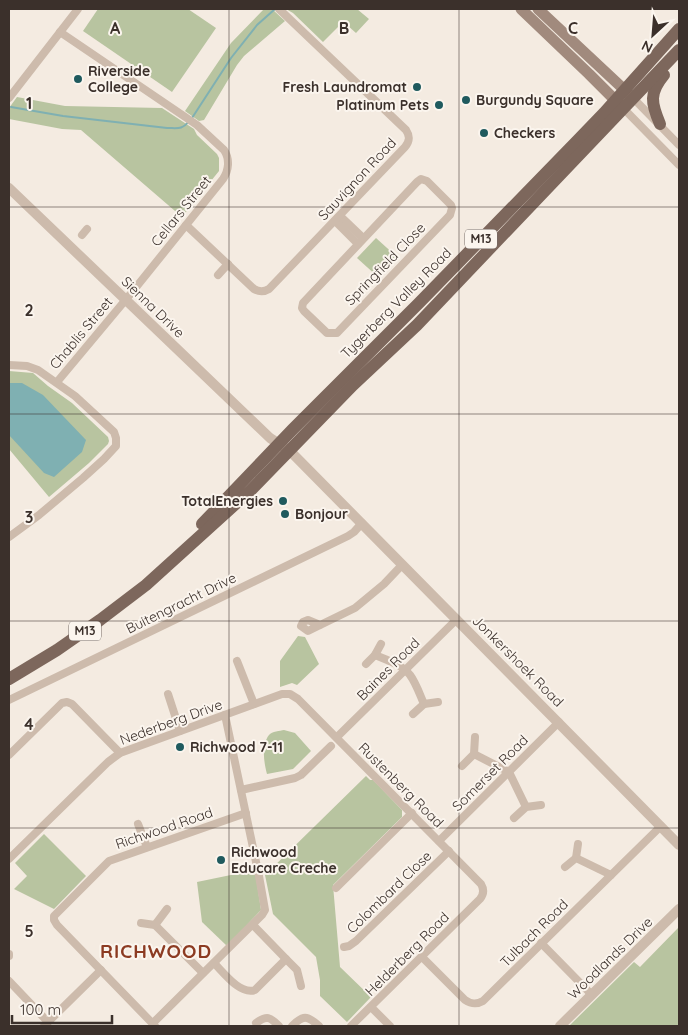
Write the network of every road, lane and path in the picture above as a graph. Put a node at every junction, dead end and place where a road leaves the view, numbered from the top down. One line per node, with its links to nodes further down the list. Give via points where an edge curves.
1 (78, 9): 6 (street)
2 (279, 9): 16 (street, Sauvignon Road, via 408,135 405,147)
3 (521, 9): 11 (main road)
4 (538, 9): 9 (main road)
5 (679, 29): 9 (main road, Tygerberg Valley Road / M13)
6 (60, 32): 10 (street); 17 (street, Cellars Street, via 197,125 227,154 226,174)
7 (679, 50): 9 (main road, Tygerberg Valley Road / M13)
8 (679, 58): 12 (main road, via 656,85 653,95)
9 (629, 94): 11 (main road, Tygerberg Valley Road / M13); 12 (street)
10 (9, 98)
11 (619, 105): 14 (street); 24 (main road, Tygerberg Valley Road / M13, via 417,325)
12 (660, 124): 13 (street)
13 (679, 145)
14 (679, 165)
15 (9, 188): 21 (street, Sienna Drive)
16 (338, 218): 18 (street); 19 (street, Sauvignon Road, via 267,290 254,289)
17 (186, 225): 19 (street, Sauvignon Road); 21 (street, Cellars Street)
18 (360, 241): 18 (street, Springfield Close, via 303,303 304,311 328,333 337,333 450,215 452,208 427,181 421,179)
19 (228, 264): 20 (street)
20 (218, 275)
21 (125, 300): 23 (street, Chablis Street); 24 (street, Sienna Drive)
22 (9, 365): 23 (street, via 33,368)
23 (57, 382): 26 (street, via 114,432 116,443 83,478)
24 (284, 448): 25 (street, Jonkershoek Road); 35 (main road, Tygerberg Valley Road / M13, via 188,539 155,576 86,630)
25 (362, 524): 27 (street, Jonkershoek Road); 38 (street, Buitengracht Drive, via 348,536)
26 (9, 537)
27 (402, 565): 28 (street, Jonkershoek Road); 29 (street, via 356,608)
28 (457, 619): 34 (street, Baines Road); 44 (street, Jonkershoek Road)
29 (320, 625)
30 (381, 644): 31 (street)
31 (375, 655): 33 (street); 34 (street)
32 (237, 661): 40 (street)
33 (366, 664)
34 (405, 670): 41 (street); 46 (street, Baines Road)
35 (9, 679)
36 (168, 694): 45 (street)
37 (290, 694): 40 (street, Nederberg Drive); 46 (street, Rustenberg Road)
38 (9, 700)
39 (438, 702): 41 (street)
40 (254, 704): 43 (street, Nederberg Drive)
41 (424, 704): 42 (street)
42 (413, 714)
43 (225, 715): 45 (street, Nederberg Drive); 54 (street)
44 (559, 722): 53 (street, Somerset Road); 61 (street, Jonkershoek Road)
45 (180, 731): 49 (street, Nederberg Drive)
46 (337, 737): 58 (street, Rustenberg Road)
47 (475, 737): 50 (street)
48 (331, 746): 54 (street, via 295,778)
49 (120, 753): 51 (street, via 67,702 62,703); 68 (street, Nederberg Drive)
50 (474, 754): 52 (street); 53 (street)
51 (9, 756)
52 (462, 766)
53 (509, 772): 56 (street); 62 (street, Somerset Road)
54 (241, 790): 57 (street)
55 (541, 805): 56 (street)
56 (526, 807): 59 (street)
57 (246, 813): 65 (street, Richwood Road); 76 (street, via 264,905 262,915)
58 (412, 814): 62 (street, Rustenberg Road); 71 (street)
59 (514, 818)
60 (138, 824): 65 (street)
61 (660, 826): 64 (street, Jonkershoek Road); 70 (street, Tulbach Road)
62 (438, 841): 66 (street, Rustenberg Road)
63 (578, 844): 67 (street)
64 (679, 845)
65 (147, 847): 83 (street, Richwood Road, via 105,864 54,916 56,925)
66 (448, 851): 72 (street, Rustenberg Road, via 481,884 484,892); 79 (street, Colombard Close, via 356,941)
67 (576, 858): 69 (street); 70 (street)
68 (9, 860)
69 (565, 867)
70 (611, 875): 78 (street, Tulbach Road)
71 (336, 888)
72 (480, 899): 80 (street, Helderberg Road)
73 (167, 908): 77 (street)
74 (679, 909): 87 (street, Woodlands Drive)
75 (141, 923): 77 (street)
76 (252, 924): 81 (street); 82 (street)
77 (155, 925): 84 (street)
78 (541, 943): 80 (street, Tulbach Road, via 483,1001 476,1004 464,1000); 87 (street)
79 (344, 947)
80 (422, 957): 88 (street, Helderberg Road)
81 (286, 959): 82 (street, via 250,992 236,985); 86 (street, via 297,970)
82 (214, 963): 84 (street)
83 (101, 970): 89 (street); 91 (street, Richwood Road)
84 (203, 973): 91 (street)
85 (9, 981): 89 (street)
86 (300, 986)
87 (592, 995): 97 (street, Woodlands Drive)
88 (371, 1007): 95 (street, Helderberg Road); 96 (street)
89 (46, 1024)
90 (256, 1024): 92 (street, via 269,1018)
91 (154, 1025)
92 (280, 1026)
93 (292, 1026): 94 (street, via 303,1018 311,1019)
94 (319, 1026)
95 (351, 1026)
96 (390, 1026)
97 (560, 1026)

